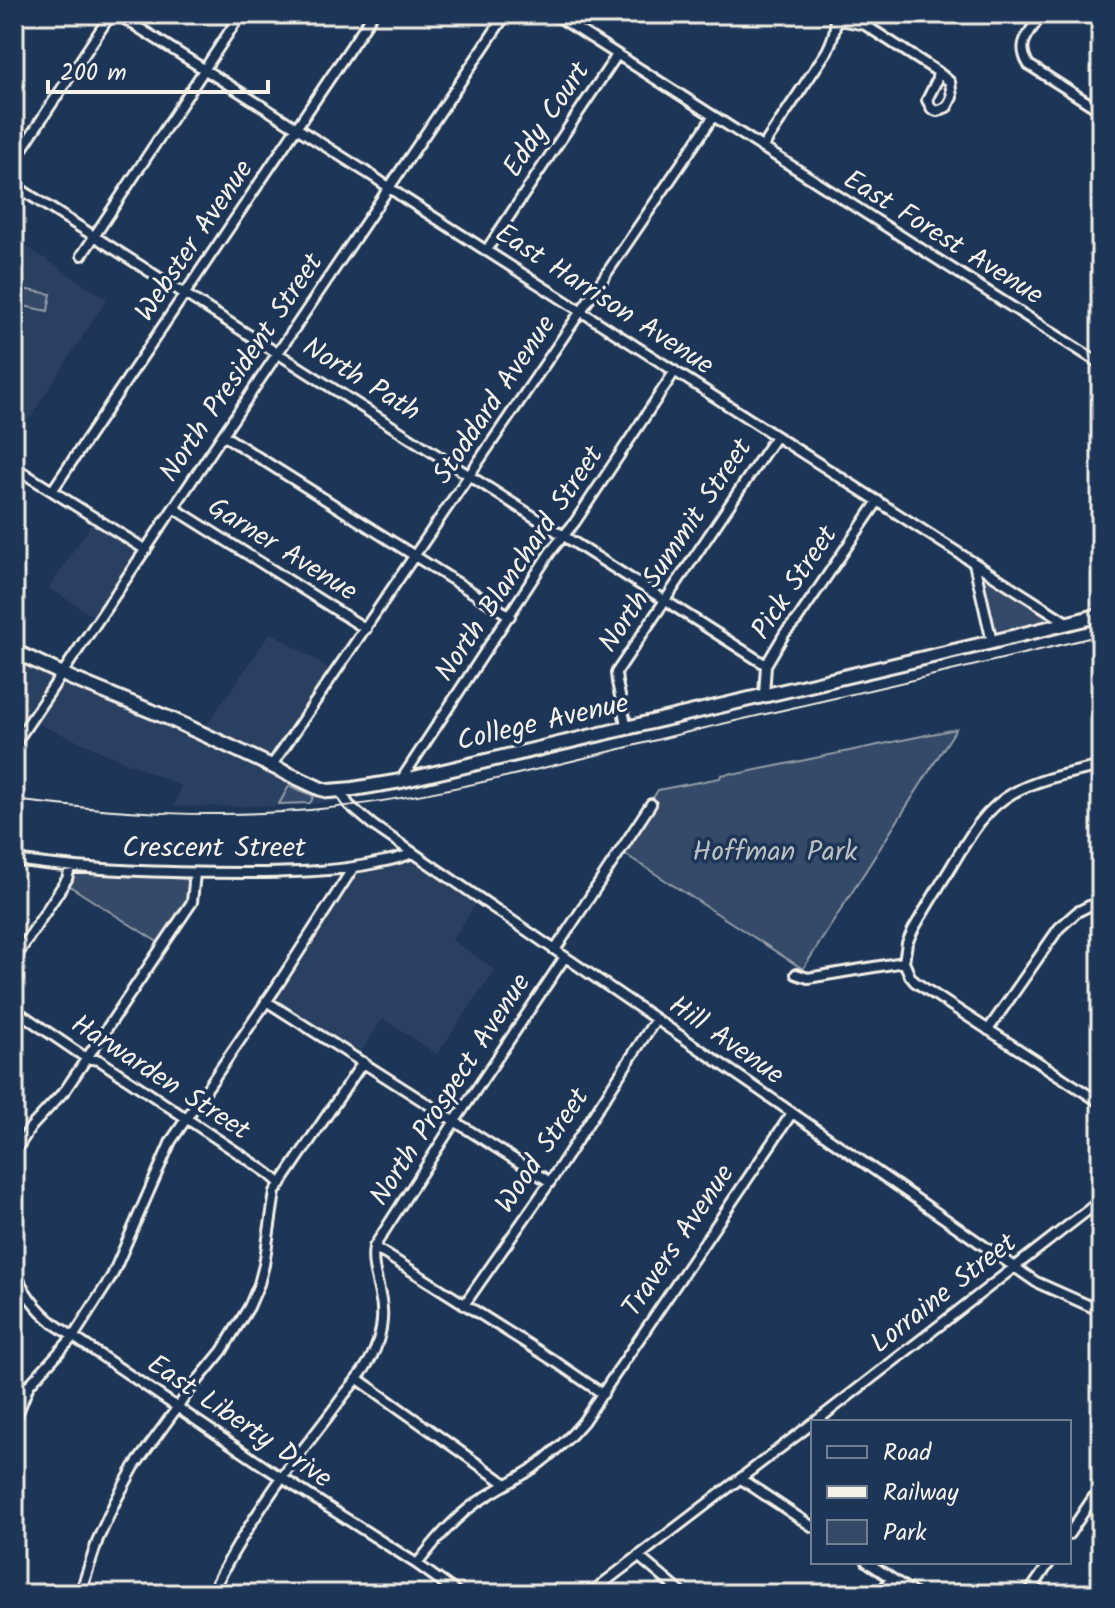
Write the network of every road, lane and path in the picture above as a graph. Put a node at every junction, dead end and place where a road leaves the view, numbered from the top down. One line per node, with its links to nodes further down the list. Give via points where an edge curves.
1 (114, 14): 9 (street, East Harrison Avenue); 15 (street)
2 (241, 14): 9 (street)
3 (373, 14): 13 (street, Webster Avenue)
4 (506, 14): 17 (street, North President Street)
5 (554, 14): 8 (street)
6 (1042, 14): 11 (street, via 1023,44 1029,65)
7 (834, 16): 10 (street, via 870,27); 14 (street, via 827,51)
8 (617, 55): 12 (street); 19 (street, Eddy Court)
9 (204, 70): 13 (street, East Harrison Avenue); 18 (street)
10 (938, 72)
11 (1101, 111)
12 (713, 117): 14 (street); 22 (street, Stoddard Avenue)
13 (296, 127): 17 (street, East Harrison Avenue); 21 (street, Webster Avenue)
14 (762, 148): 24 (street, East Forest Avenue)
15 (14, 161)
16 (14, 185): 18 (street, North Path)
17 (389, 188): 19 (street, East Harrison Avenue); 23 (street, North President Street)
18 (94, 236): 20 (street); 21 (street, North Path)
19 (486, 251): 22 (street, East Harrison Avenue)
20 (82, 255)
21 (185, 294): 23 (street, North Path); 30 (street, Webster Avenue)
22 (582, 312): 25 (street, East Harrison Avenue); 29 (street, Stoddard Avenue)
23 (278, 354): 26 (street, North President Street); 29 (street, North Path)
24 (1101, 364)
25 (675, 371): 27 (street, East Harrison Avenue); 33 (street, North Blanchard Street)
26 (223, 435): 32 (street, North President Street); 35 (street)
27 (776, 436): 31 (street, East Harrison Avenue); 37 (street, North Summit Street)
28 (14, 467): 30 (street)
29 (470, 475): 33 (street, North Path); 35 (street, Stoddard Avenue)
30 (52, 491): 34 (street)
31 (878, 501): 36 (street, East Harrison Avenue); 44 (street, Pick Street)
32 (174, 508): 34 (street, North President Street); 41 (street, Garner Avenue)
33 (564, 536): 37 (street, North Path); 39 (street, North Blanchard Street)
34 (146, 550): 45 (street, North President Street)
35 (415, 556): 39 (street); 41 (street, Stoddard Avenue)
36 (974, 563): 40 (street, East Harrison Avenue); 42 (street)
37 (665, 600): 44 (street, North Path); 47 (street, North Summit Street, via 616,673)
38 (1101, 615): 40 (street, College Avenue)
39 (510, 616): 51 (street, North Blanchard Street)
40 (1068, 623): 42 (street, College Avenue)
41 (366, 629): 49 (street, Stoddard Avenue)
42 (992, 642): 46 (street, College Avenue)
43 (14, 651): 45 (street, College Avenue)
44 (766, 665): 46 (street, Pick Street)
45 (62, 673): 48 (street, North President Street); 49 (street, College Avenue)
46 (764, 695): 47 (street, College Avenue)
47 (627, 729): 51 (street, College Avenue)
48 (14, 745)
49 (272, 765): 52 (street, College Avenue, via 321,789)
50 (1101, 766): 63 (street, via 1025,787 985,815 913,930)
51 (401, 781): 52 (street, College Avenue)
52 (339, 790): 54 (street, Hill Avenue, via 357,813)
53 (651, 804): 60 (street)
54 (412, 853): 57 (street, Crescent Street); 60 (street, Hill Avenue)
55 (14, 860): 56 (street, Crescent Street)
56 (70, 868): 58 (street, Crescent Street); 62 (street)
57 (353, 868): 58 (street, Crescent Street); 65 (street)
58 (195, 873): 69 (street, via 192,902)
59 (1101, 900): 68 (street, via 1059,928)
60 (555, 950): 61 (street, Hill Avenue)
61 (565, 957): 67 (street, Hill Avenue); 74 (street, North Prospect Avenue)
62 (14, 960)
63 (904, 962): 64 (street, via 808,978); 68 (street, via 915,982)
64 (796, 974)
65 (266, 1001): 70 (street); 73 (street)
66 (14, 1009): 69 (street, Harwarden Street)
67 (656, 1019): 72 (street, Hill Avenue); 76 (street, Wood Street)
68 (988, 1030): 71 (street)
69 (86, 1058): 73 (street, Harwarden Street, via 99,1060); 75 (street)
70 (363, 1062): 74 (street); 77 (street)
71 (1100, 1099)
72 (792, 1113): 81 (street, Hill Avenue); 88 (street, Travers Avenue)
73 (186, 1120): 77 (street, Harwarden Street); 84 (street, via 171,1141 116,1268)
74 (455, 1121): 76 (street); 79 (street, North Prospect Avenue)
75 (14, 1153)
76 (550, 1182): 82 (street, Wood Street)
77 (281, 1184): 89 (street, via 275,1192 256,1292 222,1351)
78 (1101, 1200): 81 (street, Lorraine Street)
79 (374, 1247): 82 (street); 85 (street, via 381,1326)
80 (14, 1268): 84 (street, East Liberty Drive, via 44,1316)
81 (1015, 1268): 83 (street, Hill Avenue); 90 (street, Lorraine Street)
82 (464, 1305): 88 (street)
83 (1101, 1311)
84 (73, 1337): 86 (street); 89 (street, East Liberty Drive)
85 (358, 1379): 93 (street); 95 (street)
86 (29, 1385): 87 (street); 91 (street)
87 (14, 1392)
88 (603, 1394): 95 (street, Travers Avenue, via 561,1445)
89 (178, 1408): 93 (street, East Liberty Drive); 104 (street, via 115,1502)
90 (818, 1420)
91 (14, 1423)
92 (811, 1425): 94 (street, Lorraine Street)
93 (283, 1478): 100 (street, East Liberty Drive); 105 (street)
94 (741, 1479): 97 (street); 99 (street, Lorraine Street)
95 (506, 1484): 100 (street, Travers Avenue, via 458,1518)
96 (1101, 1486): 98 (street)
97 (811, 1526)
98 (1071, 1531)
99 (638, 1556): 107 (street, Lorraine Street); 108 (street)
100 (417, 1564): 106 (street, East Liberty Drive)
101 (870, 1564): 103 (street)
102 (1049, 1564): 111 (street)
103 (891, 1578): 109 (street); 110 (street)
104 (80, 1594)
105 (211, 1594)
106 (459, 1594)
107 (589, 1594)
108 (683, 1594)
109 (880, 1594)
110 (915, 1594)
111 (1028, 1594)

